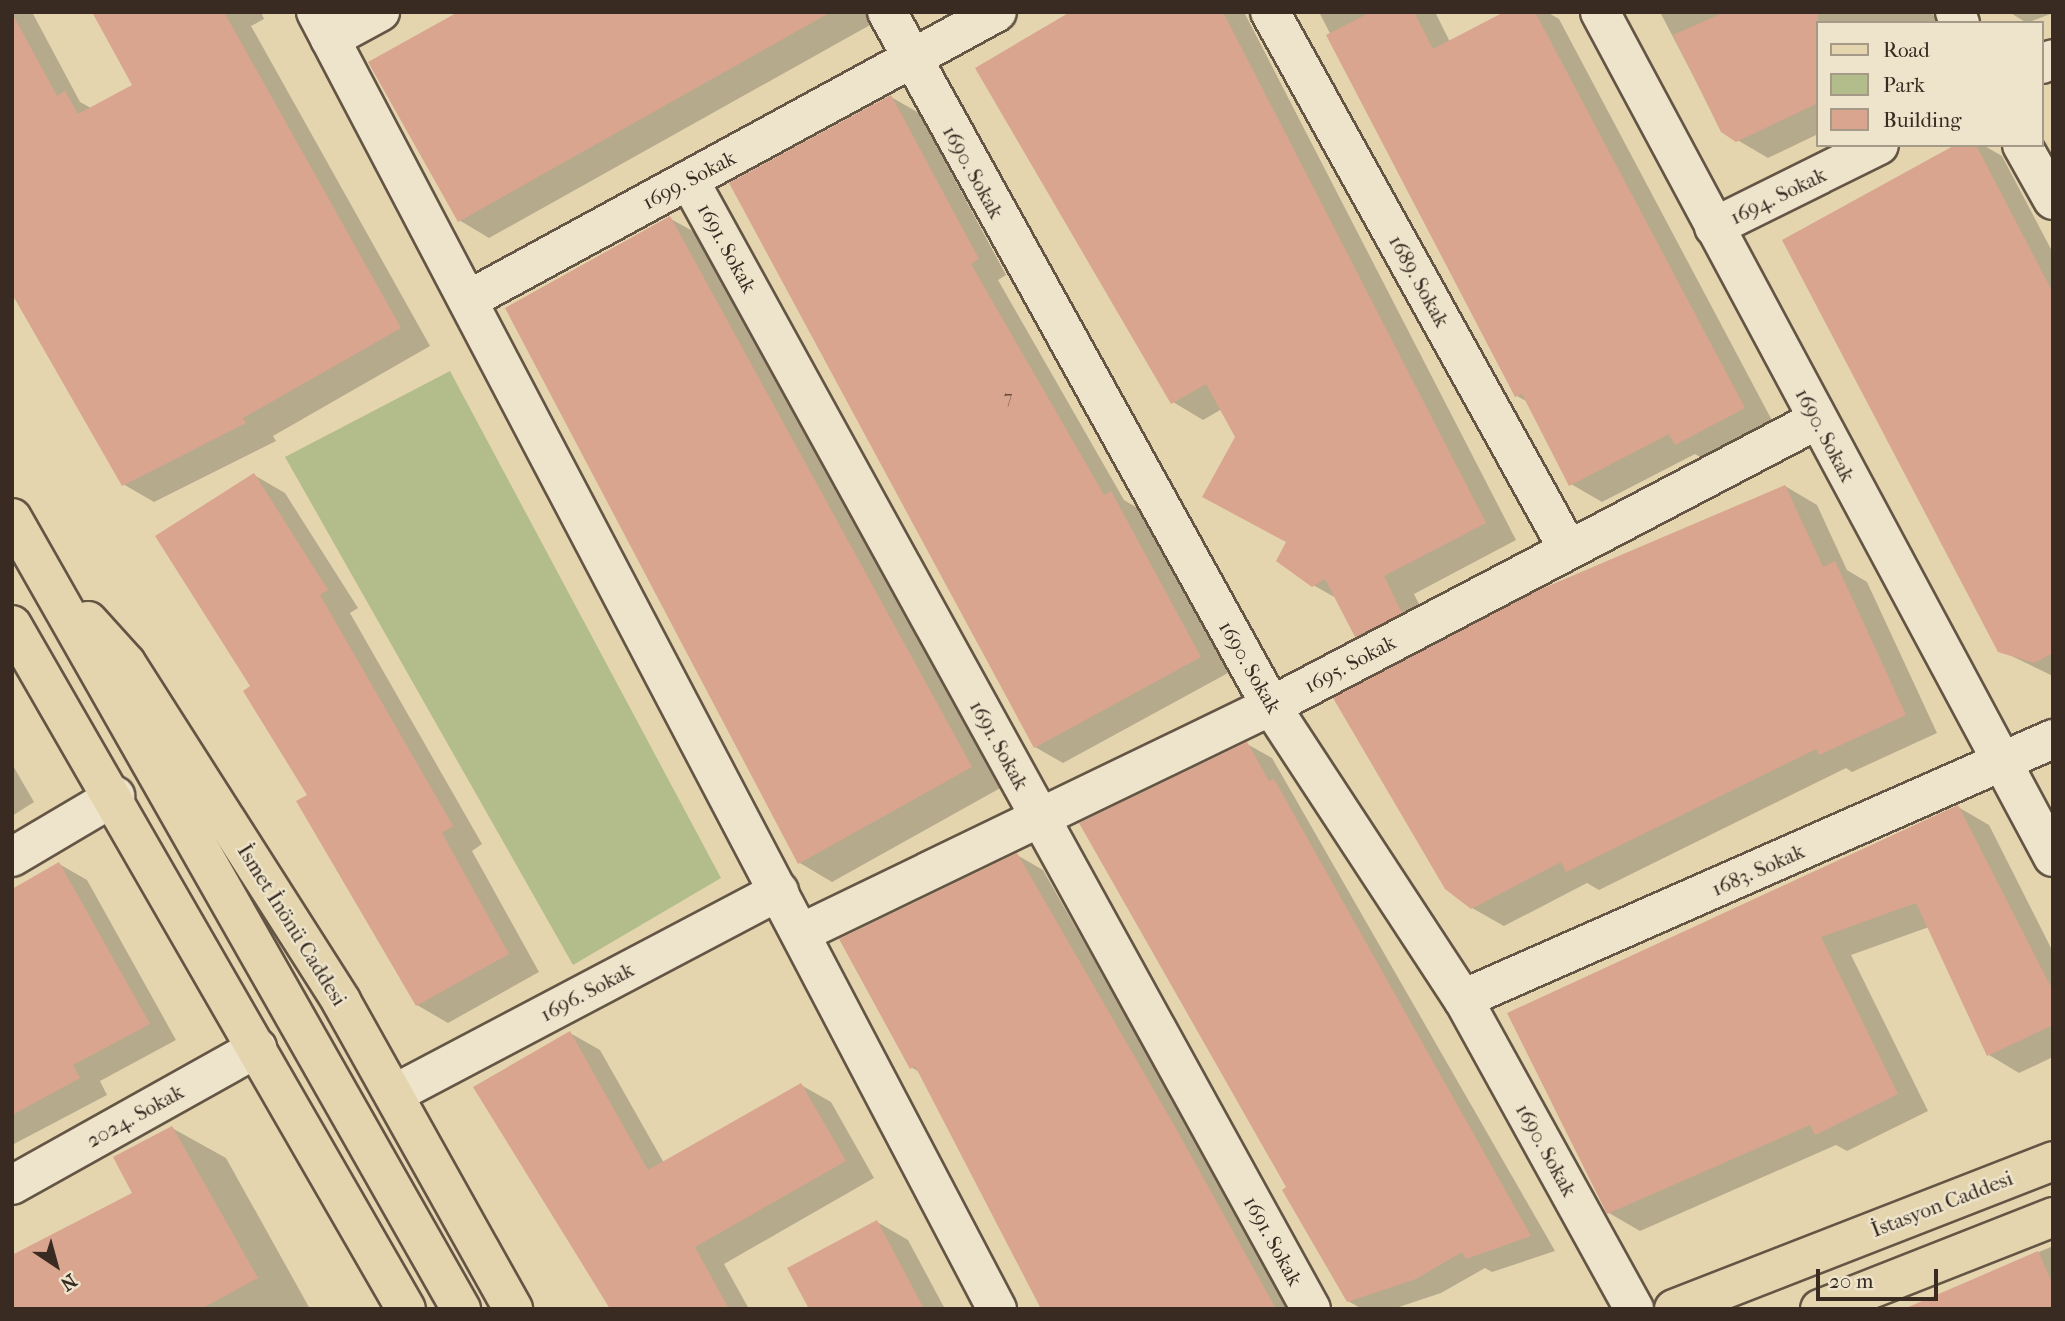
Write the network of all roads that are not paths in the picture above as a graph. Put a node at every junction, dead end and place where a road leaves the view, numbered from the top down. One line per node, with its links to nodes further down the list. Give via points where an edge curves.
1 (380, 12): 6 (street)
2 (887, 12): 7 (street, 1690. Sokak)
3 (998, 12): 7 (street, 1699. Sokak)
4 (1270, 12): 16 (street, 1689. Sokak)
5 (1600, 12): 12 (street, 1690. Sokak)
6 (323, 26): 13 (street)
7 (911, 61): 10 (street, 1699. Sokak); 19 (street, 1690. Sokak)
8 (1875, 147): 12 (street, 1694. Sokak)
9 (2023, 147): 11 (street)
10 (690, 180): 13 (street, 1699. Sokak); 23 (street, 1691. Sokak)
11 (2053, 200)
12 (1714, 227): 14 (street, 1690. Sokak)
13 (468, 300): 26 (street)
14 (1817, 419): 16 (street, 1695. Sokak); 21 (street, 1690. Sokak)
15 (12, 518): 17 (main road, İsmet İnönü Caddesi)
16 (1568, 549): 19 (street, 1695. Sokak)
17 (38, 564): 30 (main road, İsmet İnönü Caddesi, via 126,663); 35 (main road, İsmet İnönü Caddesi)
18 (12, 625): 22 (main road)
19 (1271, 706): 23 (street, 1695. Sokak); 28 (street, 1690. Sokak)
20 (2053, 740): 21 (street, 1683. Sokak)
21 (2000, 764): 25 (street, 1690. Sokak); 28 (street, 1683. Sokak)
22 (115, 796): 24 (street); 29 (main road)
23 (1038, 817): 27 (street, 1695. Sokak); 38 (street, 1691. Sokak)
24 (12, 857)
25 (2053, 857)
26 (779, 891): 27 (street); 30 (street, 1696. Sokak)
27 (801, 933): 37 (street)
28 (1463, 999): 39 (street, 1690. Sokak)
29 (257, 1048): 32 (street, 2024. Sokak); 34 (main road)
30 (396, 1093): 36 (main road, İsmet İnönü Caddesi)
31 (2053, 1161): 40 (main road, İstasyon Caddesi)
32 (12, 1185)
33 (2053, 1217): 41 (main road)
34 (396, 1305)
35 (461, 1309)
36 (513, 1309)
37 (997, 1309)
38 (1311, 1309)
39 (1634, 1309)
40 (1675, 1309)
41 (1820, 1309)

